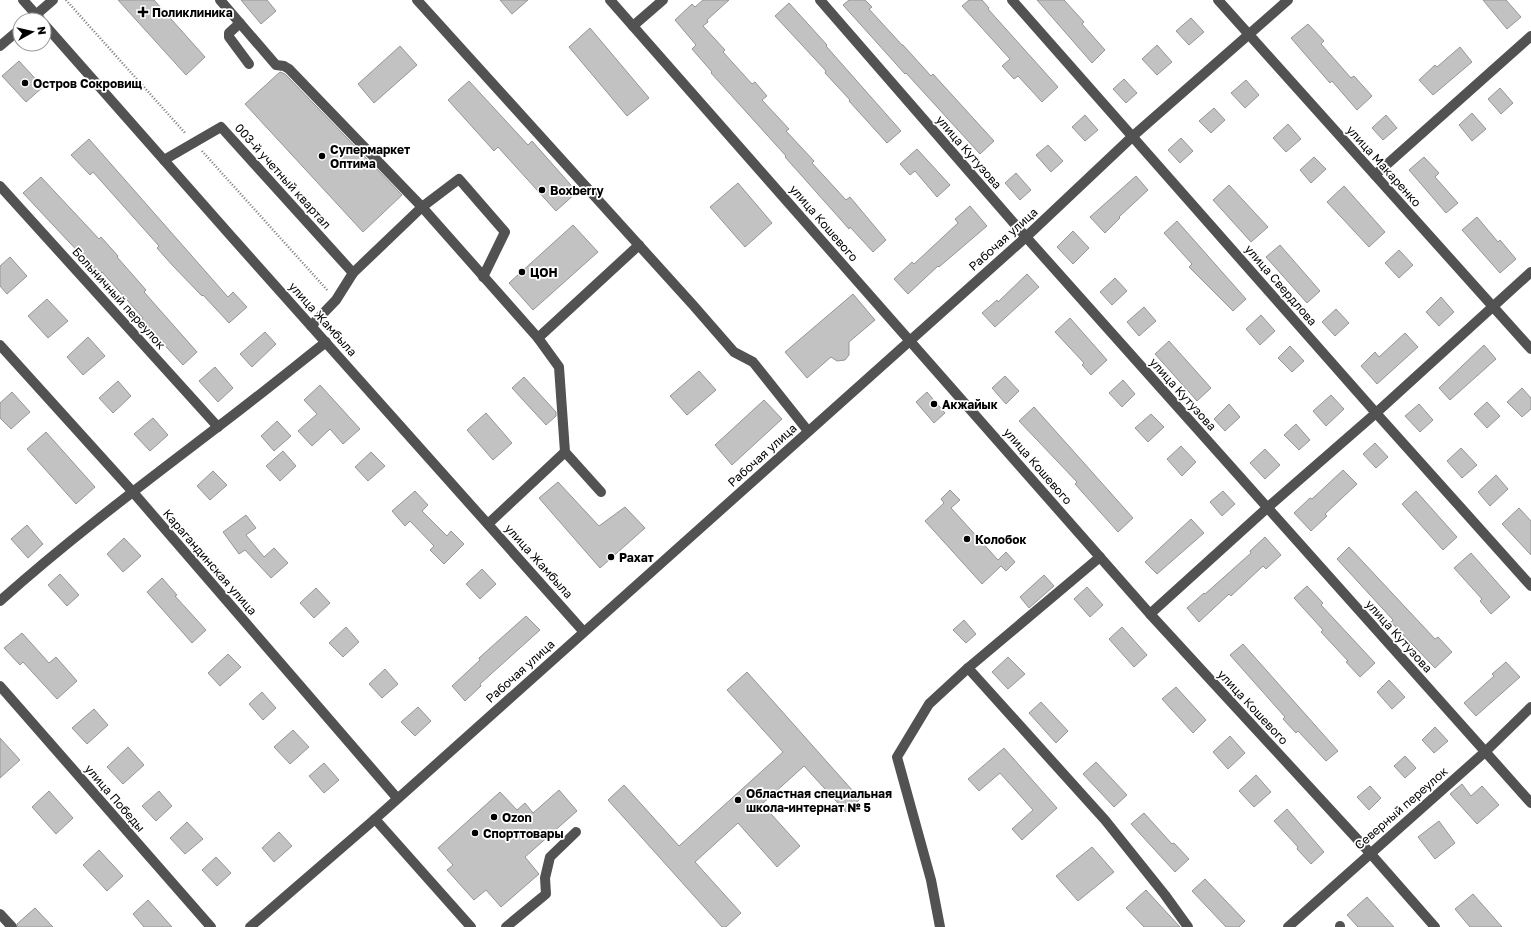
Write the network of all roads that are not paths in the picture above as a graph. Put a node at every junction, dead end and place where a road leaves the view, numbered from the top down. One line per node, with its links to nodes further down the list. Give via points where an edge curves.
1 (23, 0): 11 (street)
2 (53, 0): 12 (street)
3 (220, 0): 13 (street)
4 (417, 0): 27 (street)
5 (610, 0): 14 (street, улица Кошевого)
6 (663, 0): 14 (street)
7 (820, 0): 26 (street, улица Кутузова)
8 (1012, 0): 21 (street, улица Свердлова)
9 (1218, 0): 16 (street, улица Макаренко)
10 (1288, 0): 16 (street, Рабочая улица)
11 (32, 12)
12 (42, 12)
13 (240, 22): 20 (street, via 229,33); 25 (street, via 274,63 289,69)
14 (633, 26): 34 (street, улица Кошевого)
15 (52, 33): 22 (street, улица Жамбыла)
16 (1249, 34): 21 (street, Рабочая улица); 23 (street, улица Макаренко)
17 (12, 36): 19 (street)
18 (1531, 36): 23 (street)
19 (0, 46)
20 (249, 64)
21 (1133, 136): 26 (street, Рабочая улица); 38 (street, улица Свердлова)
22 (164, 160): 29 (street, 003-й учетный квартал, via 220,126); 32 (street, улица Жамбыла)
23 (1375, 175): 31 (street, улица Макаренко)
24 (0, 186): 39 (street, Больничный переулок)
25 (422, 207): 29 (street); 30 (street); 30 (street, via 458,178 505,232)
26 (1026, 237): 34 (street, Рабочая улица); 44 (street, улица Кутузова)
27 (639, 245): 33 (street); 40 (street, via 734,352 753,362)
28 (1531, 272): 31 (street)
29 (353, 273): 32 (street, via 336,300)
30 (483, 277): 33 (street)
31 (1493, 306): 37 (street, улица Макаренко); 38 (street)
32 (311, 326): 35 (street, улица Жамбыла)
33 (538, 338): 41 (street, via 559,367)
34 (910, 340): 40 (street, Рабочая улица); 46 (street, улица Кошевого)
35 (326, 342): 39 (street); 45 (street, улица Жамбыла)
36 (0, 345): 42 (street, Карагандинская улица)
37 (1531, 349)
38 (1376, 413): 44 (street); 47 (street, улица Свердлова)
39 (218, 427): 42 (street)
40 (808, 431): 50 (street, Рабочая улица)
41 (565, 452): 43 (street); 45 (street)
42 (132, 492): 48 (street, via 44,562); 55 (street, Карагандинская улица)
43 (601, 492)
44 (1267, 508): 49 (street); 54 (street, улица Кутузова)
45 (488, 524): 50 (street, улица Жамбыла)
46 (1100, 557): 49 (street, улица Кошевого); 51 (street)
47 (1531, 586)
48 (0, 601)
49 (1150, 614): 59 (street, улица Кошевого)
50 (584, 631): 55 (street, Рабочая улица)
51 (968, 668): 66 (street, via 929,704 897,757 931,880); 67 (street, via 1105,820)
52 (0, 686): 62 (street, улица Победы)
53 (1531, 707): 54 (street, Северный переулок)
54 (1486, 751): 56 (street, улица Кутузова); 59 (street, Северный переулок)
55 (397, 798): 57 (street, Рабочая улица)
56 (1531, 803)
57 (375, 819): 63 (street, Рабочая улица); 64 (street)
58 (576, 832): 65 (street, via 550,857 545,878 546,894)
59 (1370, 853): 68 (street, Северный переулок); 69 (street, улица Кошевого)
60 (0, 914): 61 (street)
61 (12, 927)
62 (211, 927)
63 (250, 927)
64 (471, 927)
65 (506, 927)
66 (940, 927)
67 (1188, 927)
68 (1288, 927)
69 (1435, 927)

